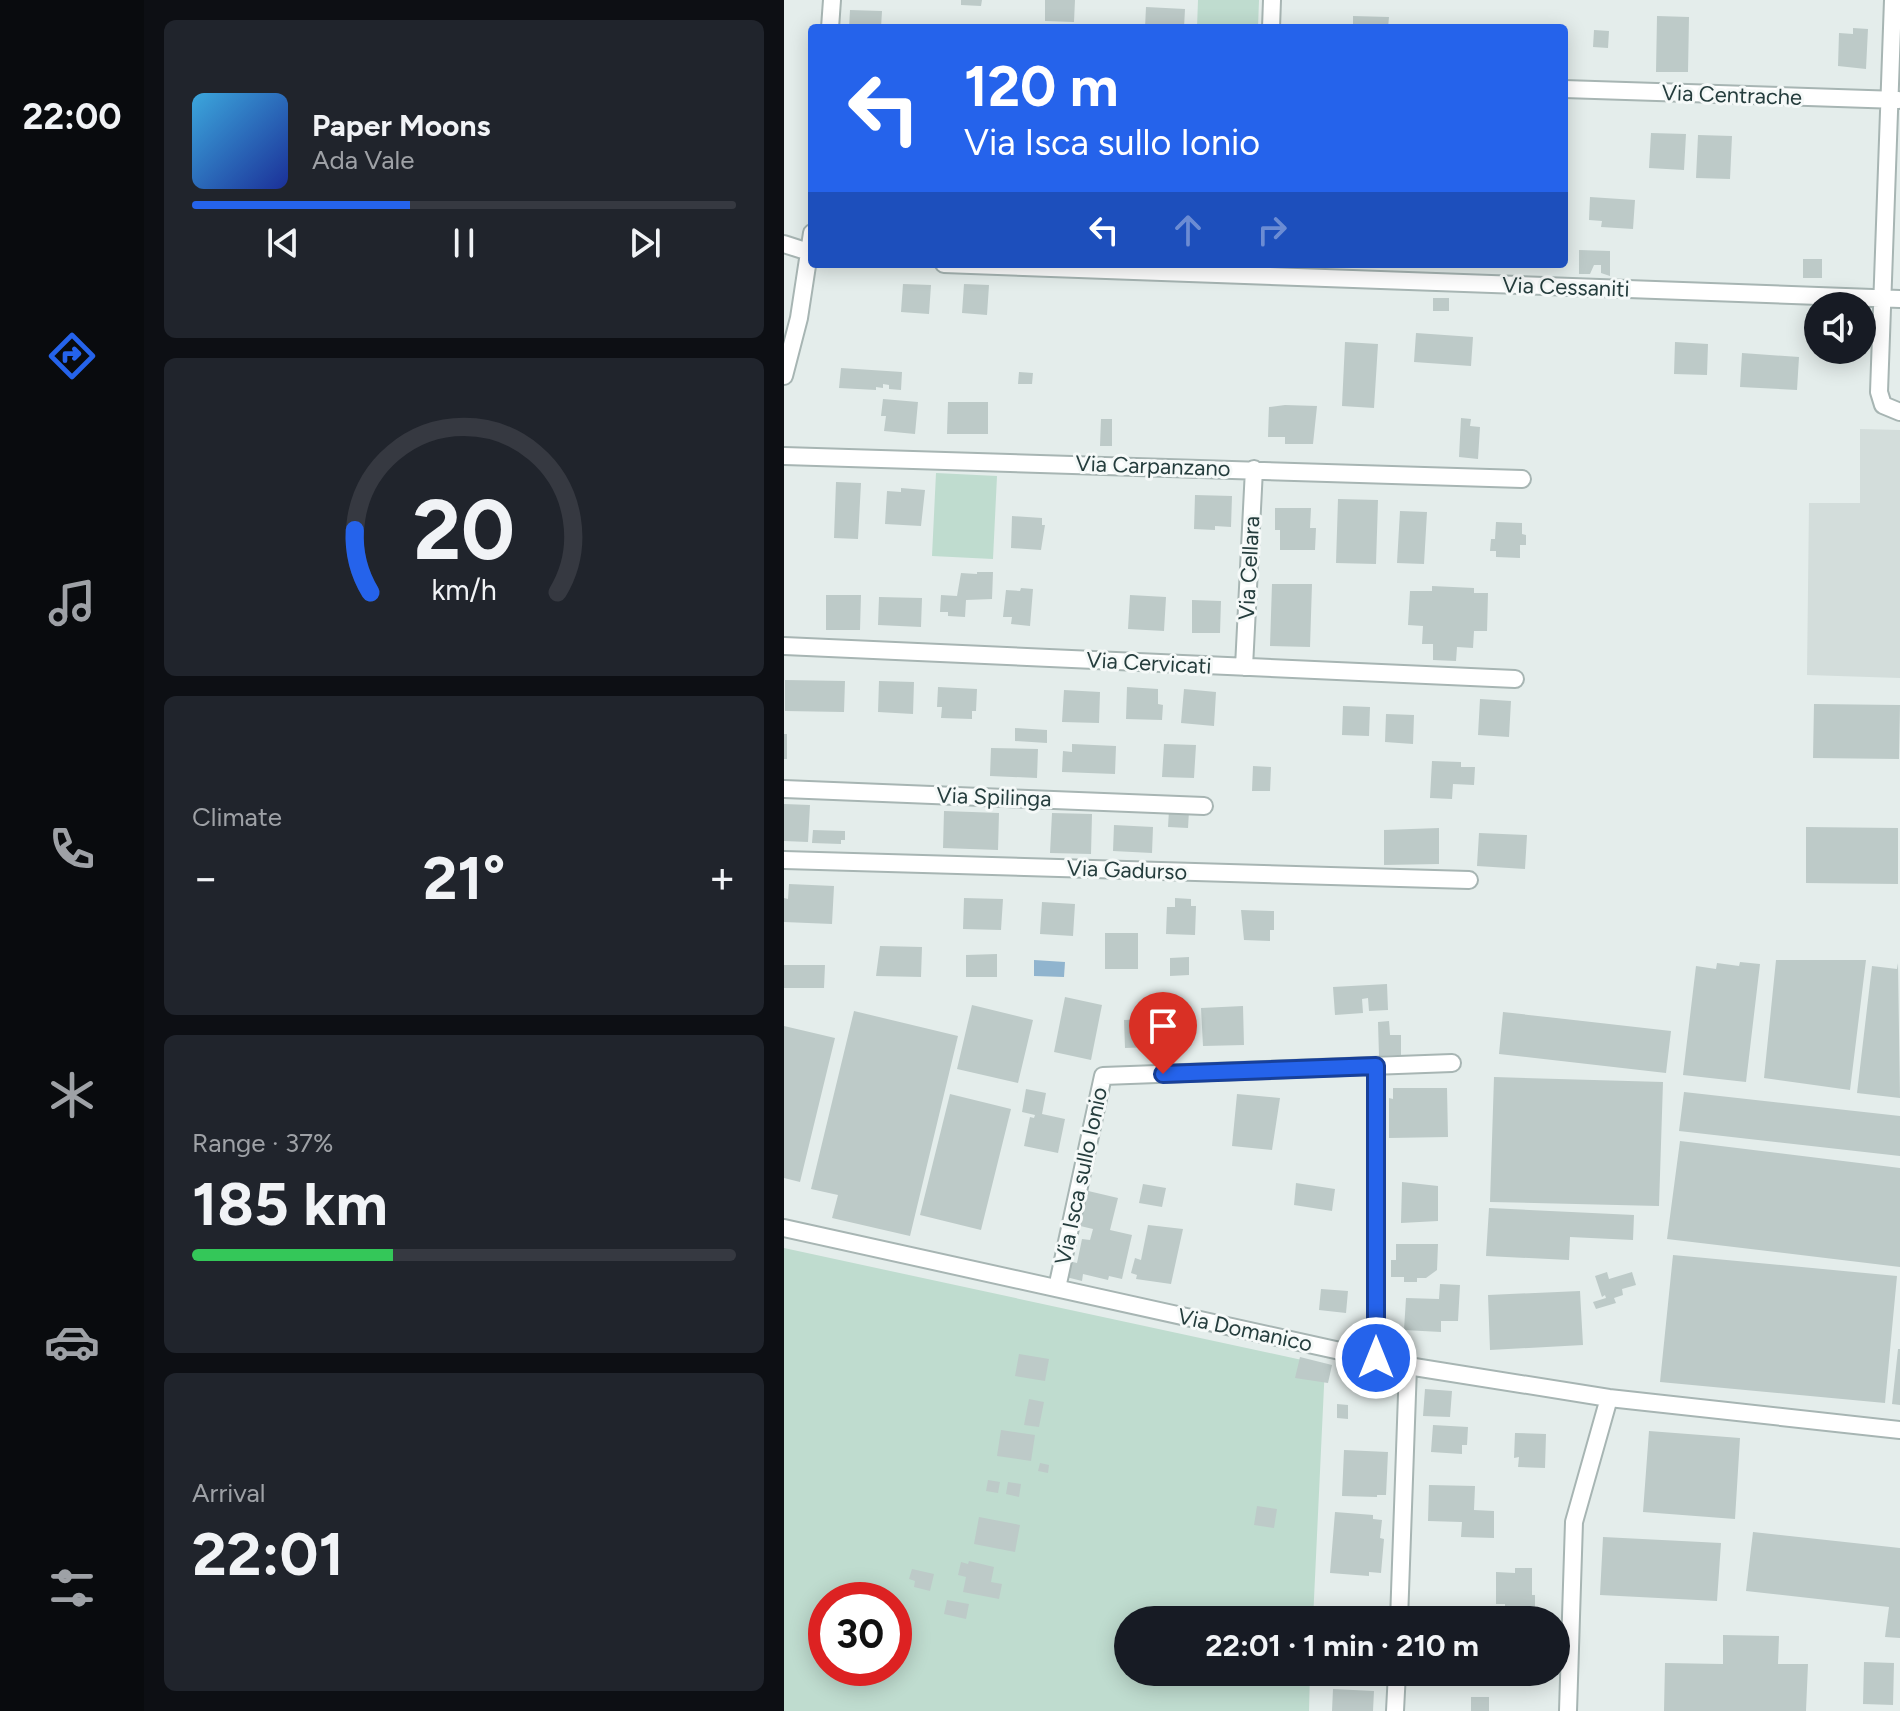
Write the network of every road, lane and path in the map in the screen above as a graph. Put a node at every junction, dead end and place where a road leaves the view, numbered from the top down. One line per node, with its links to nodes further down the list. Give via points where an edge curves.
1 (832, 0): 4 (street)
2 (1272, 0): 5 (street)
3 (1893, 0): 7 (street)
4 (830, 24)
5 (1271, 24)
6 (1568, 89): 7 (street, Via Centrache)
7 (1894, 100): 13 (street)
8 (784, 244): 9 (street)
9 (808, 251)
10 (808, 268): 15 (street)
11 (1159, 268): 12 (street, Via Cessaniti)
12 (1266, 270): 13 (street, Via Cessaniti)
13 (1882, 298): 14 (street, Via Cessaniti); 16 (street, via 1879,396 1888,409)
14 (1900, 299)
15 (784, 376)
16 (1900, 412)
17 (784, 456): 18 (street, Via Carpanzano)
18 (1254, 469): 19 (street, Via Carpanzano); 21 (street, Via Cellara)
19 (1522, 479)
20 (784, 646): 21 (street, Via Cervicati)
21 (1244, 667): 22 (street, Via Cervicati)
22 (1515, 679)
23 (784, 789): 24 (street, Via Spilinga)
24 (1204, 806)
25 (784, 860): 26 (street, Via Gadurso)
26 (1469, 880)
27 (1452, 1063): 28 (street, Via Isca sullo Ionio)
28 (1376, 1066): 30 (street, Via Isca sullo Ionio, via 1103,1076); 31 (street)
29 (784, 1228): 30 (street, Via Domanico)
30 (1057, 1288): 31 (street, Via Domanico)
31 (1376, 1358): 32 (street, Via Domanico)
32 (1408, 1366): 33 (street, Via Domanico); 35 (street)
33 (1609, 1398): 34 (street, Via Domanico); 38 (street, via 1574,1522)
34 (1900, 1430)
35 (1399, 1606)
36 (1396, 1686): 37 (street)
37 (1395, 1711)
38 (1568, 1711)

